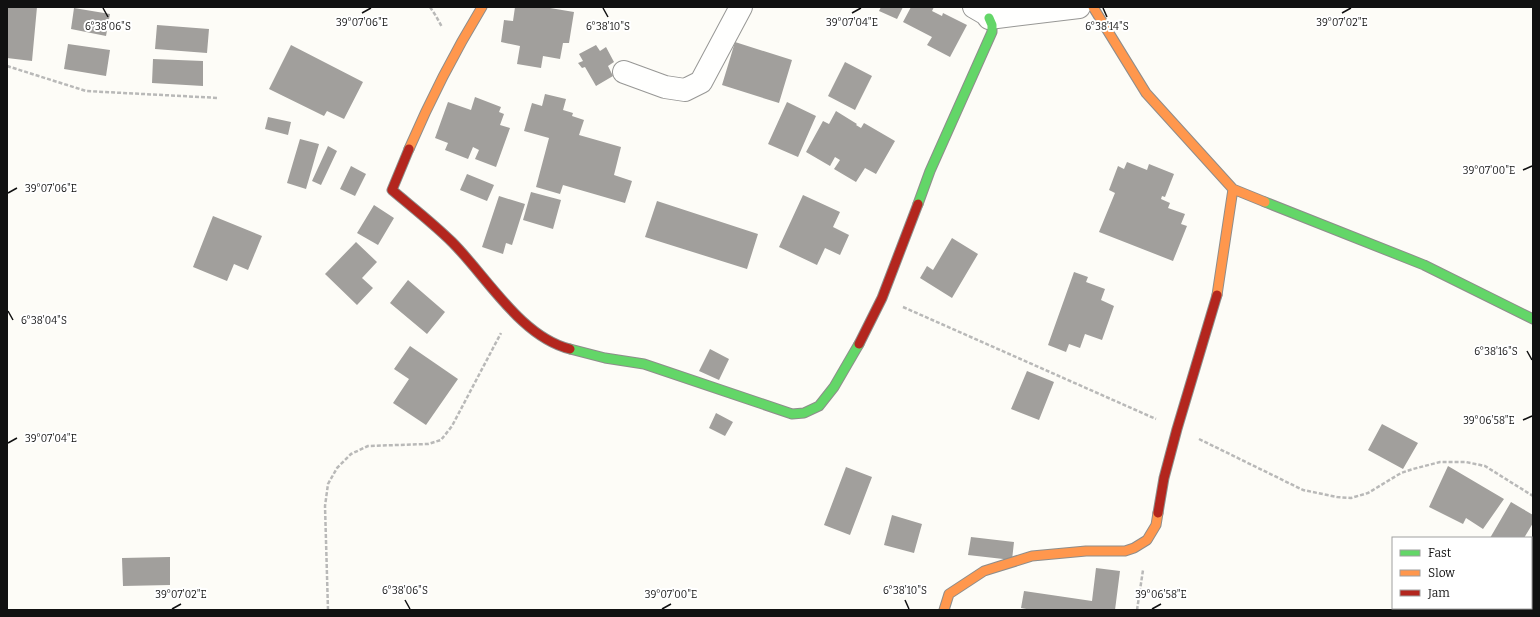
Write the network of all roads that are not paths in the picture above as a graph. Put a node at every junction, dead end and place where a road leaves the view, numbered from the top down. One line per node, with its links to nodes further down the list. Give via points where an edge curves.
1 (482, 7): 5 (street, via 461,41 426,109 392,190 452,242 526,325 557,346 605,358 644,364 792,414 804,413 819,406 830,392 864,336 882,298 930,171 992,32 992,25)
2 (741, 7): 6 (street, via 701,82 685,90 664,87)
3 (1079, 7): 5 (street)
4 (1093, 7): 7 (street, via 1146,93)
5 (981, 13)
6 (624, 72)
7 (1233, 189): 8 (street, via 1424,265); 9 (street, via 1216,298 1164,478 1156,525 1147,540 1125,551 1032,556 984,570 949,594)
8 (1533, 319)
9 (944, 610)

